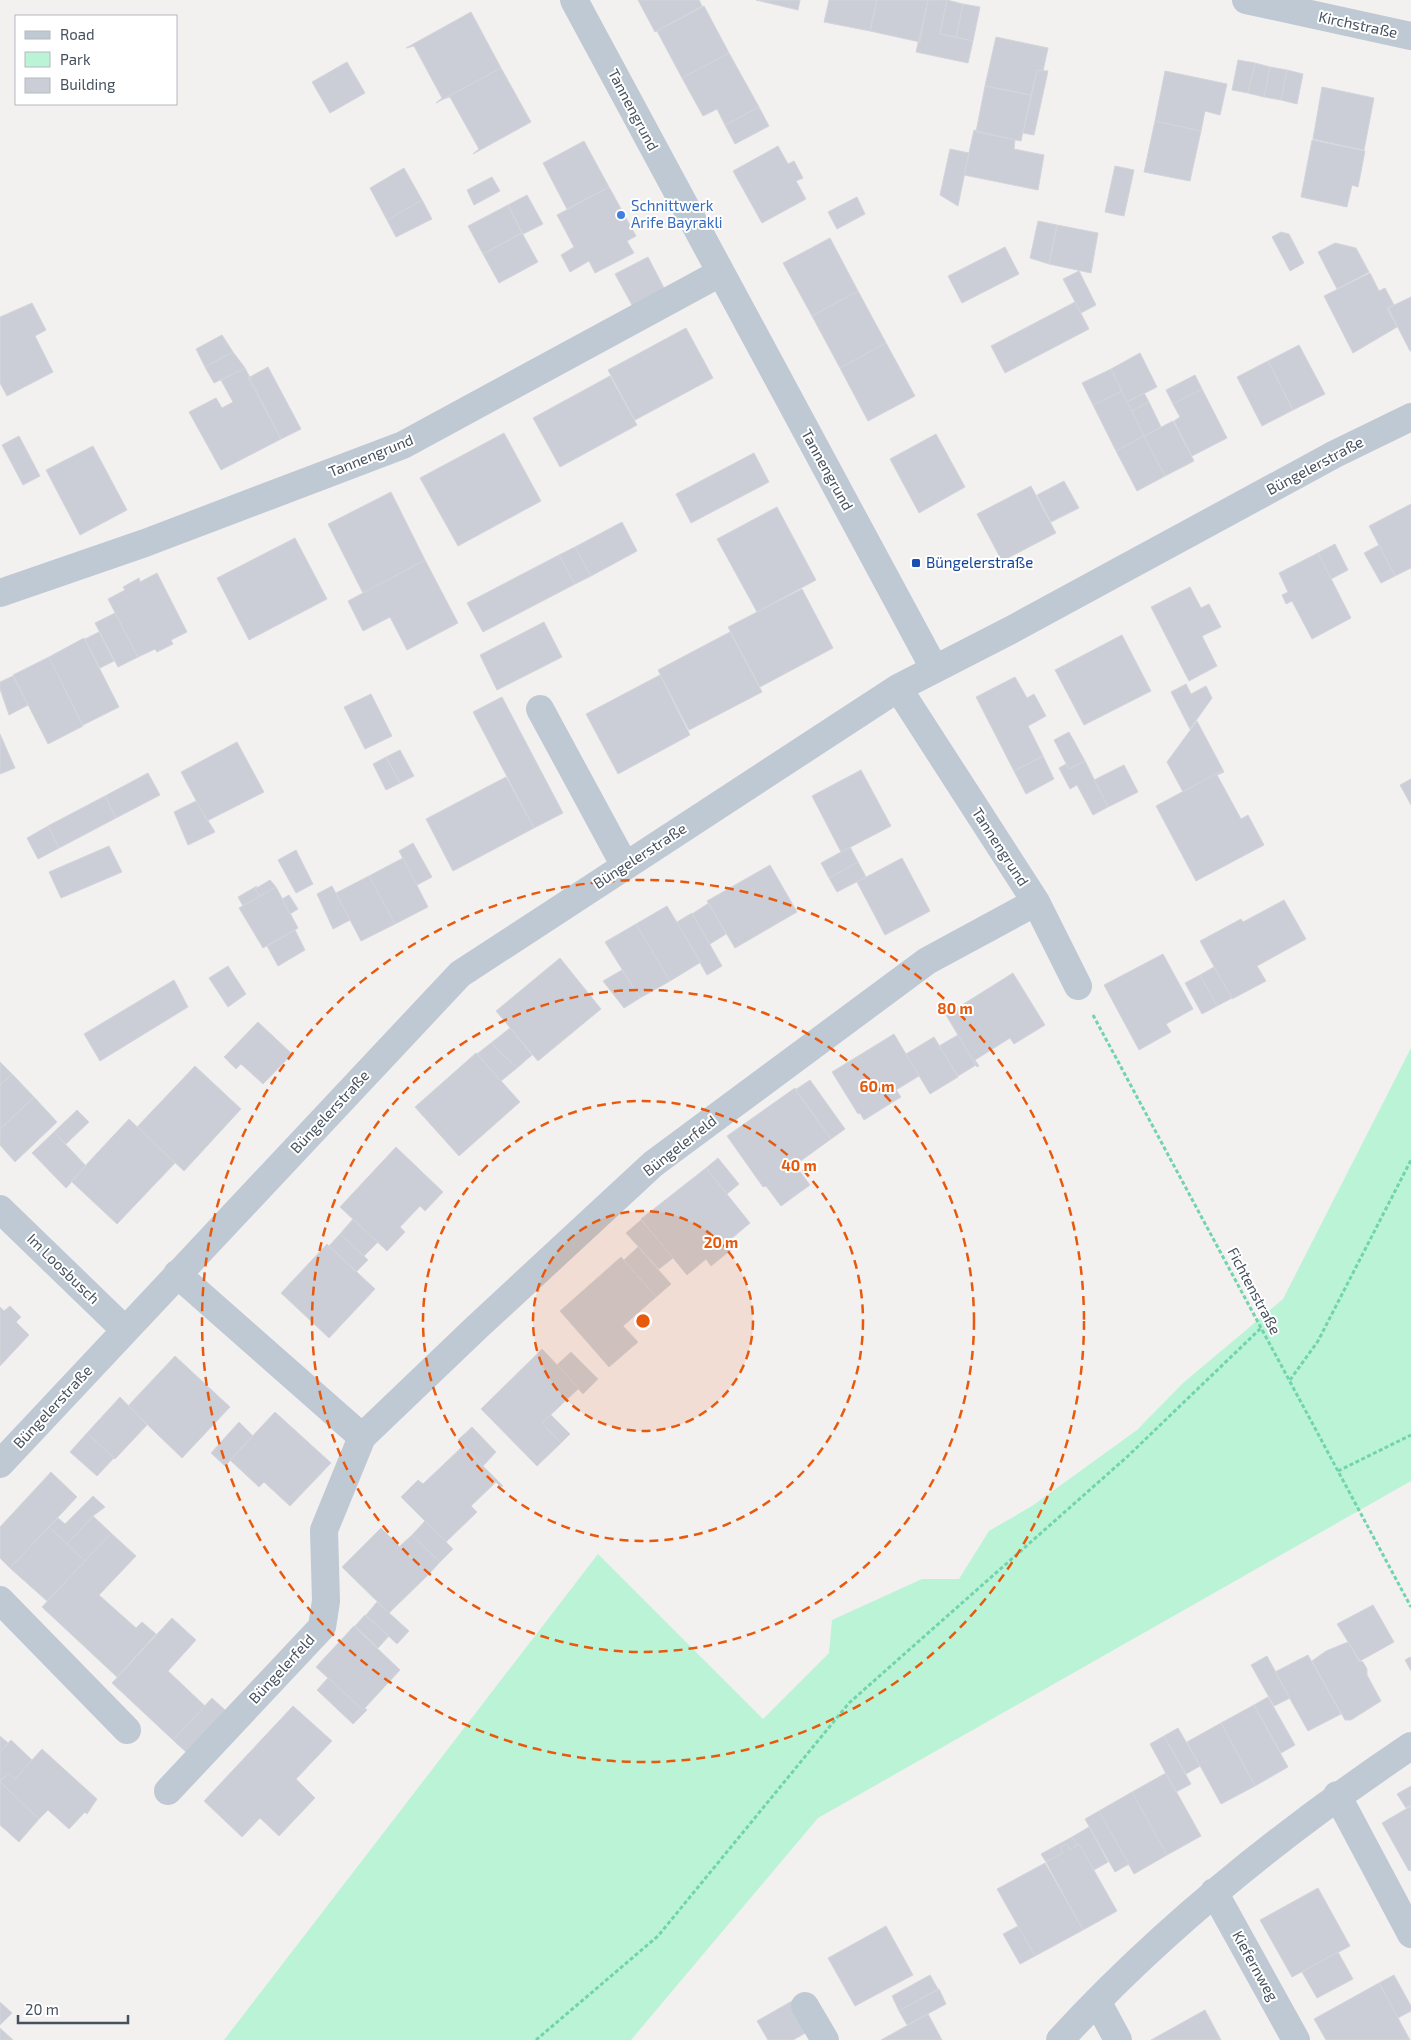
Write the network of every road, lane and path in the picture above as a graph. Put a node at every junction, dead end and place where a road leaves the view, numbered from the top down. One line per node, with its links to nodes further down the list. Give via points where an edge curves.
1 (574, 0): 4 (street, Tannengrund)
2 (1246, 0): 3 (street, Kirchstraße)
3 (1411, 36)
4 (720, 272): 6 (street, Tannengrund, via 403,445 144,543); 7 (street, Tannengrund)
5 (1411, 417): 7 (street, Büngelerstraße, via 1335,454 1011,630)
6 (0, 593)
7 (934, 668): 8 (street, Büngelerstraße)
8 (898, 688): 10 (street, Büngelerstraße); 11 (street, Tannengrund)
9 (540, 709): 10 (street)
10 (625, 866): 15 (street, Büngelerstraße, via 460,974)
11 (1036, 902): 12 (street, Tannengrund); 20 (street, Büngelerfeld, via 927,961 653,1164)
12 (1078, 986): 16 (path, Fichtenstraße)
13 (1411, 1160): 18 (path, via 1318,1341)
14 (0, 1209): 17 (street, Im Loosbusch)
15 (177, 1274): 17 (street, Büngelerstraße); 20 (street)
16 (1262, 1328): 18 (path, Fichtenstraße); 33 (path, via 1128,1456 849,1703 658,1936)
17 (125, 1330): 21 (street, Büngelerstraße)
18 (1290, 1380): 22 (path, Fichtenstraße)
19 (1411, 1435): 22 (path)
20 (362, 1437): 27 (street, Büngelerfeld, via 324,1530 326,1601 322,1627)
21 (0, 1464)
22 (1338, 1471): 24 (path, Fichtenstraße)
23 (0, 1600): 25 (street)
24 (1411, 1607)
25 (127, 1730)
26 (1411, 1746): 28 (street)
27 (168, 1791)
28 (1337, 1795): 29 (street); 30 (street)
29 (1214, 1892): 31 (street); 37 (street, Kiefernweg)
30 (1411, 1934)
31 (1097, 2001): 35 (street); 36 (street)
32 (805, 2006): 34 (street)
33 (536, 2040)
34 (824, 2040)
35 (1060, 2040)
36 (1118, 2040)
37 (1296, 2040)

